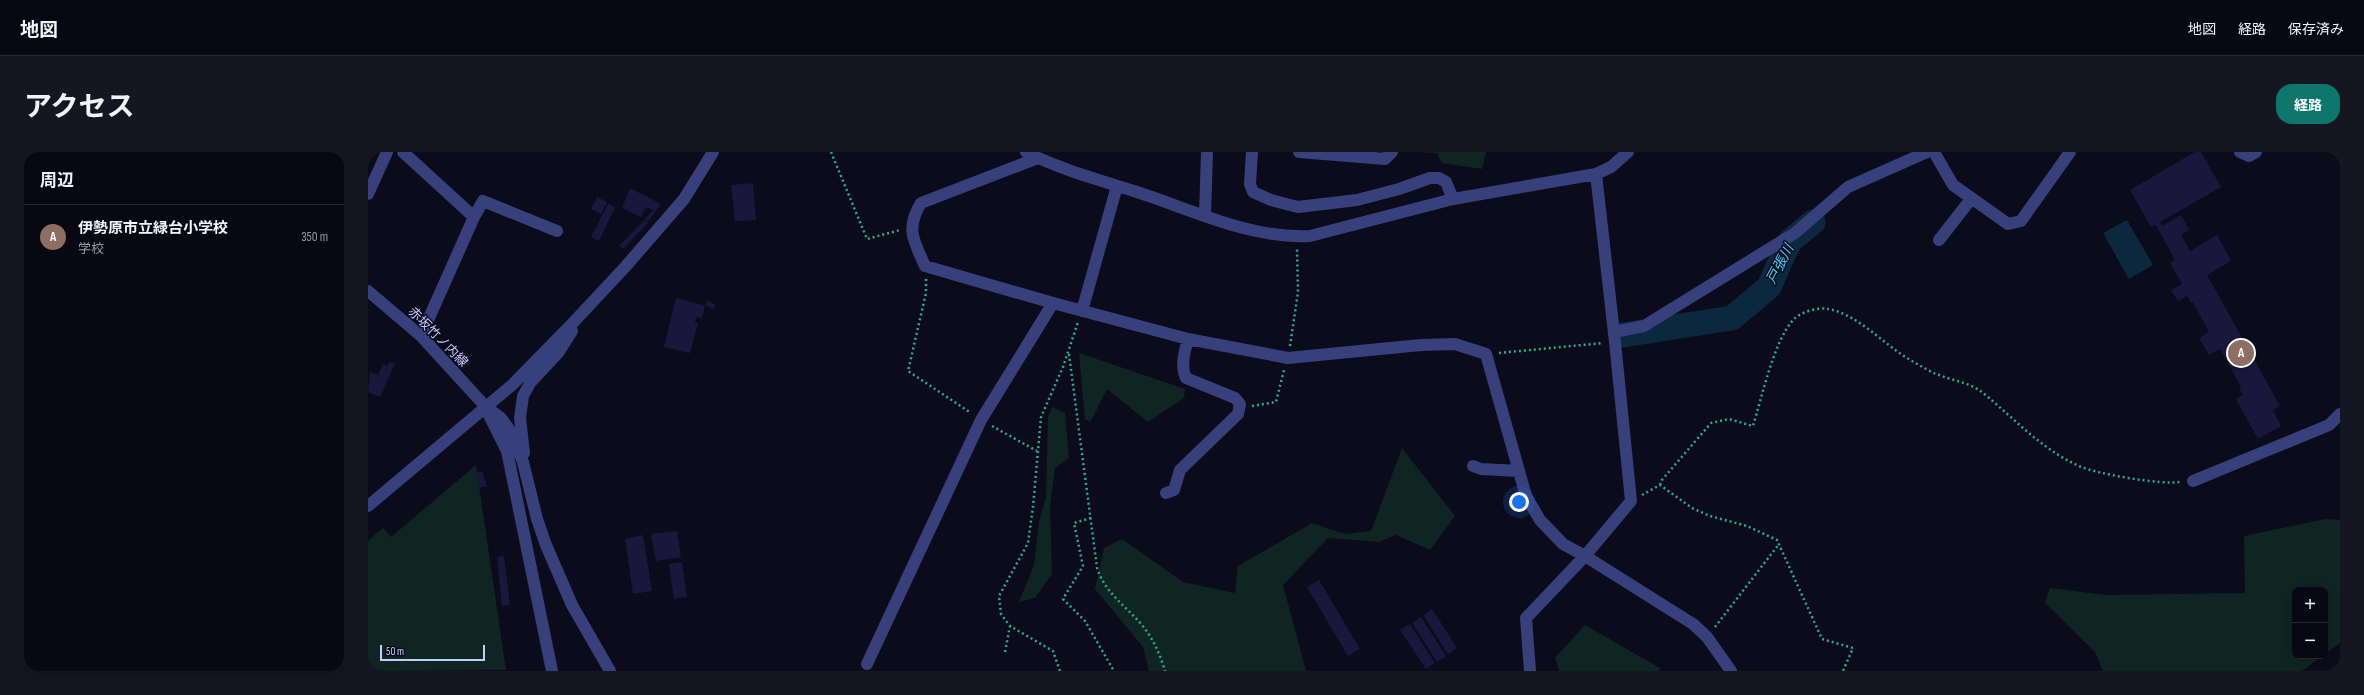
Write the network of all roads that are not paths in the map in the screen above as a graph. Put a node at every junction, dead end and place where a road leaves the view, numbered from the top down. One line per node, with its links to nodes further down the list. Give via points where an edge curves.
1 (387, 152): 18 (street)
2 (404, 152): 22 (street)
3 (713, 152): 27 (street, via 684,199)
4 (1026, 152): 15 (street)
5 (1207, 152): 21 (street)
6 (1252, 152): 20 (street, via 1250,184 1253,192 1298,207 1357,200 1430,178 1446,182)
7 (1299, 152): 8 (street, via 1385,159)
8 (1392, 152)
9 (1628, 152): 16 (street, via 1611,167)
10 (1927, 152): 30 (street, via 1848,187 1795,233 1644,326)
11 (1934, 152): 19 (street, via 1953,185)
12 (2070, 152): 19 (street, via 2021,221 2008,224)
13 (2240, 152): 14 (street, via 2249,156)
14 (2256, 152)
15 (1038, 158): 17 (street); 26 (street, via 921,203 915,213 911,235 926,266)
16 (1596, 174): 20 (street); 30 (street)
17 (1117, 186): 21 (street); 28 (street)
18 (368, 194)
19 (1971, 198): 24 (street)
20 (1453, 199): 21 (street, via 1310,236 1263,234)
21 (1205, 215)
22 (474, 217): 23 (street, via 482,200); 29 (street)
23 (557, 231)
24 (1939, 240)
25 (368, 291): 29 (street, 赤坂竹ノ内線)
26 (1052, 303): 28 (street); 41 (street, via 981,420)
27 (584, 311): 32 (street, via 512,385); 34 (street, via 558,353 526,389 520,410)
28 (1082, 311): 31 (street)
29 (421, 336): 32 (street, 赤坂竹ノ内線)
30 (1615, 337): 40 (street, via 1631,501)
31 (1188, 338): 36 (street, via 1288,358 1455,344 1486,354); 38 (street, via 1183,373 1186,378 1235,398 1240,404 1238,414 1230,425 1180,470 1174,490)
32 (484, 406): 34 (street, via 501,418 515,441); 39 (street); 42 (street, via 508,451)
33 (2340, 415): 37 (street, via 2329,425)
34 (523, 462): 43 (street, via 546,545 572,605)
35 (1473, 466): 36 (street, via 1481,469)
36 (1519, 471): 40 (street, via 1526,496 1540,520 1563,544)
37 (2193, 481)
38 (1166, 494)
39 (368, 506)
40 (1585, 556): 44 (street, via 1526,618); 45 (street, via 1693,624 1707,637)
41 (867, 664)
42 (552, 671)
43 (610, 671)
44 (1530, 671)
45 (1731, 671)

